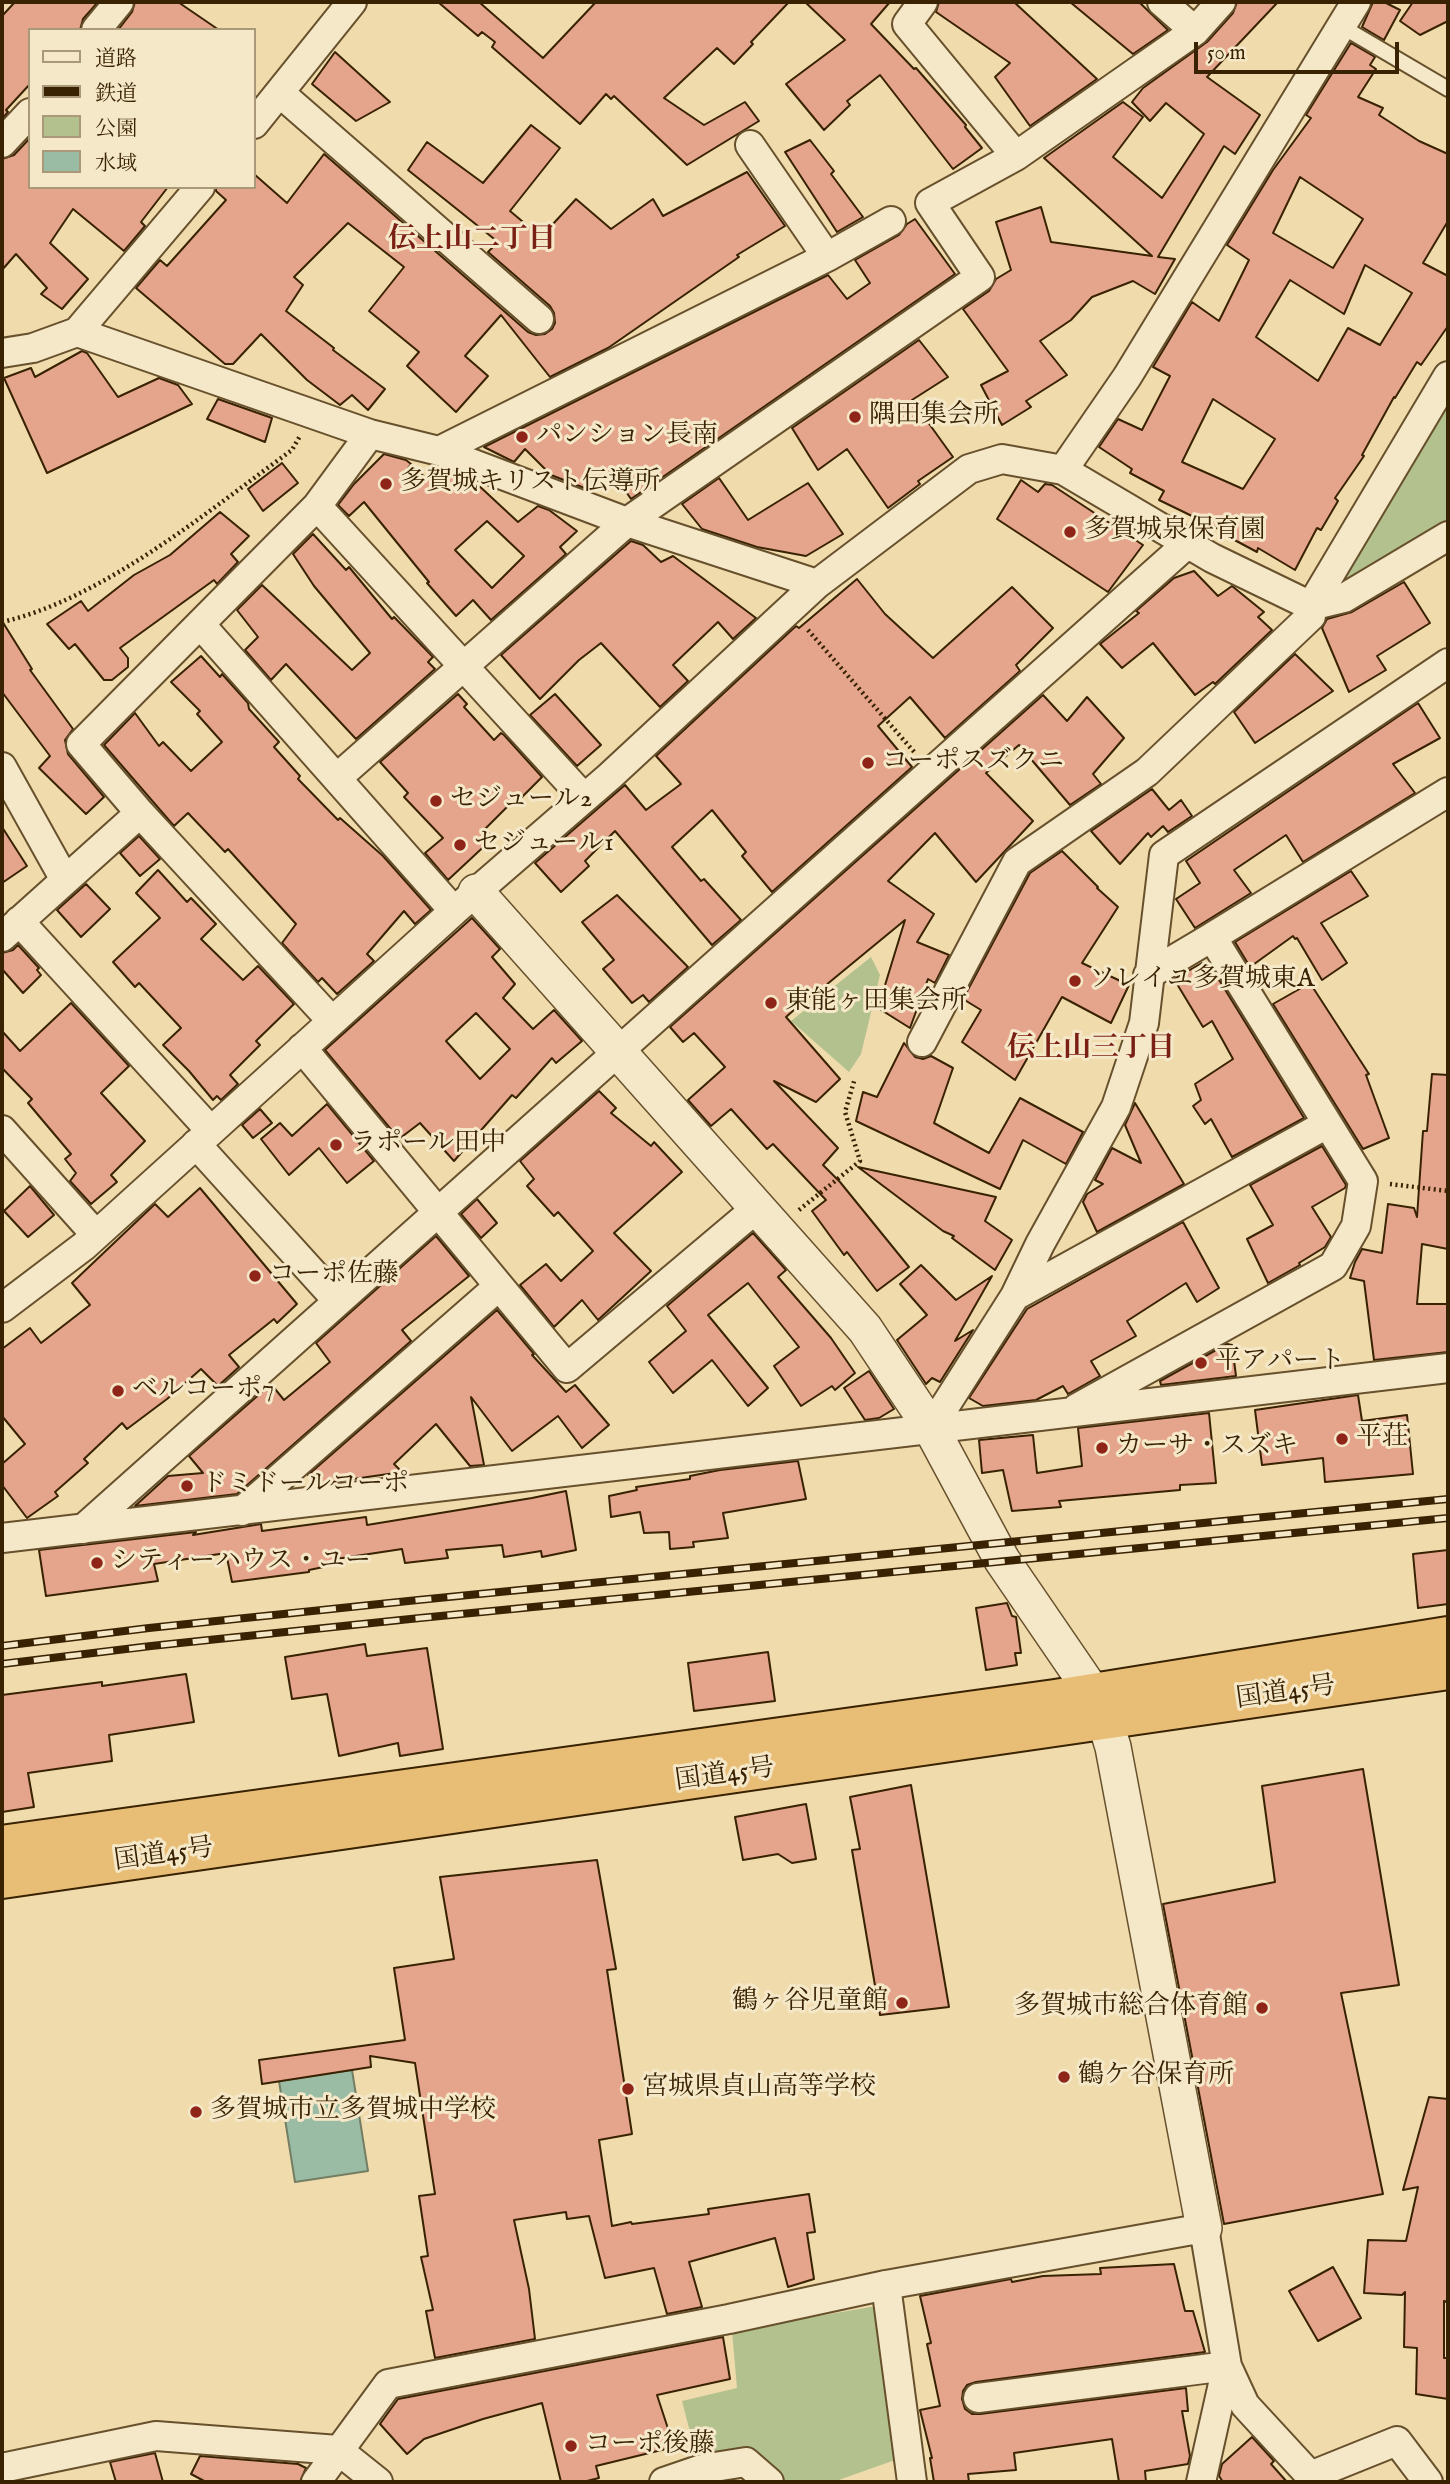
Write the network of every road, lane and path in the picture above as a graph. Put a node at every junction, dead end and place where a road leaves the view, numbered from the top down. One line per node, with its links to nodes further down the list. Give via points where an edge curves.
1 (119, 2): 8 (street)
2 (352, 2): 11 (street)
3 (923, 2): 16 (street, via 907,24)
4 (1162, 2): 9 (street)
5 (1221, 2): 9 (street)
6 (1356, 2): 7 (street)
7 (1341, 26): 10 (lane); 27 (street, via 1127,377)
8 (98, 28)
9 (1195, 31): 16 (street)
10 (1448, 89)
11 (280, 93): 13 (street); 20 (street)
12 (28, 115): 14 (street)
13 (256, 122)
14 (2, 143)
15 (750, 145): 19 (street)
16 (1016, 156): 29 (street, via 930,202 980,277)
17 (198, 189): 21 (street)
18 (891, 221): 19 (street)
19 (827, 257): 26 (street)
20 (538, 319)
21 (77, 332): 22 (street, via 33,348); 24 (street)
22 (2, 353)
23 (1448, 376): 33 (street)
24 (313, 414): 25 (street); 35 (path, via 292,450 117,574 27,616)
25 (370, 434): 26 (street); 28 (street)
26 (439, 451): 29 (street)
27 (1063, 470): 31 (street); 32 (street, via 1002,459 969,469)
28 (317, 506): 36 (street); 38 (street)
29 (627, 522): 32 (street); 38 (street)
30 (1448, 536): 33 (street, via 1344,598)
31 (1187, 544): 33 (street); 40 (street)
32 (817, 584): 34 (street)
33 (1311, 606): 51 (street, via 1311,616 1147,772 1017,862)
34 (790, 609): 40 (path); 43 (street)
35 (2, 622)
36 (200, 624): 41 (street); 44 (street, via 81,744)
37 (1448, 663): 49 (street, via 1164,855)
38 (462, 665): 41 (street); 43 (street)
39 (2, 767): 45 (street)
40 (931, 772): 53 (street)
41 (337, 778): 46 (street)
42 (1448, 792): 48 (street)
43 (584, 798): 46 (street)
44 (140, 813): 45 (street); 50 (street)
45 (65, 880): 47 (street)
46 (465, 901): 50 (street); 53 (street)
47 (11, 929): 57 (street)
48 (1212, 937): 49 (street); 55 (street)
49 (1148, 975): 64 (street, via 1144,1023 1116,1107)
50 (332, 1021): 52 (street)
51 (922, 1042)
52 (302, 1048): 57 (street); 60 (street)
53 (617, 1053): 60 (street); 61 (street)
54 (855, 1078): 61 (path, via 845,1112 860,1161)
55 (1327, 1124): 58 (street); 64 (street)
56 (2, 1130): 62 (street)
57 (204, 1137): 62 (street); 65 (street)
58 (1363, 1181): 59 (path); 68 (street, via 1356,1226 1333,1266)
59 (1448, 1191)
60 (438, 1212): 63 (street); 65 (street)
61 (767, 1217): 63 (street, via 567,1368); 69 (street, via 864,1329)
62 (96, 1235): 66 (street)
63 (499, 1286): 70 (street)
64 (1015, 1296): 69 (street)
65 (338, 1301): 71 (street)
66 (2, 1308)
67 (1448, 1368): 68 (street)
68 (1065, 1414): 69 (street)
69 (931, 1428): 70 (street); 75 (street, via 1002,1560)
70 (242, 1511): 71 (street)
71 (83, 1529): 72 (street)
72 (2, 1538)
73 (1448, 1636): 75 (highway, 国道45号)
74 (1448, 1670): 75 (highway, 国道45号)
75 (1099, 1707): 76 (highway, 国道45号); 77 (highway, 国道45号); 78 (street, via 1113,1747)
76 (2, 1845)
77 (2, 1880)
78 (1204, 2228): 79 (street); 80 (street)
79 (886, 2285): 82 (street, via 388,2384); 89 (street)
80 (1227, 2366): 81 (street); 84 (street, via 1245,2405); 90 (street)
81 (978, 2398)
82 (338, 2450): 83 (street, via 156,2436); 85 (street); 86 (street)
83 (2, 2468)
84 (1313, 2479): 91 (street, via 1397,2441)
85 (316, 2482)
86 (379, 2482)
87 (664, 2482): 88 (street, via 702,2469 746,2462)
88 (769, 2482)
89 (912, 2482)
90 (1201, 2482)
91 (1428, 2482)

